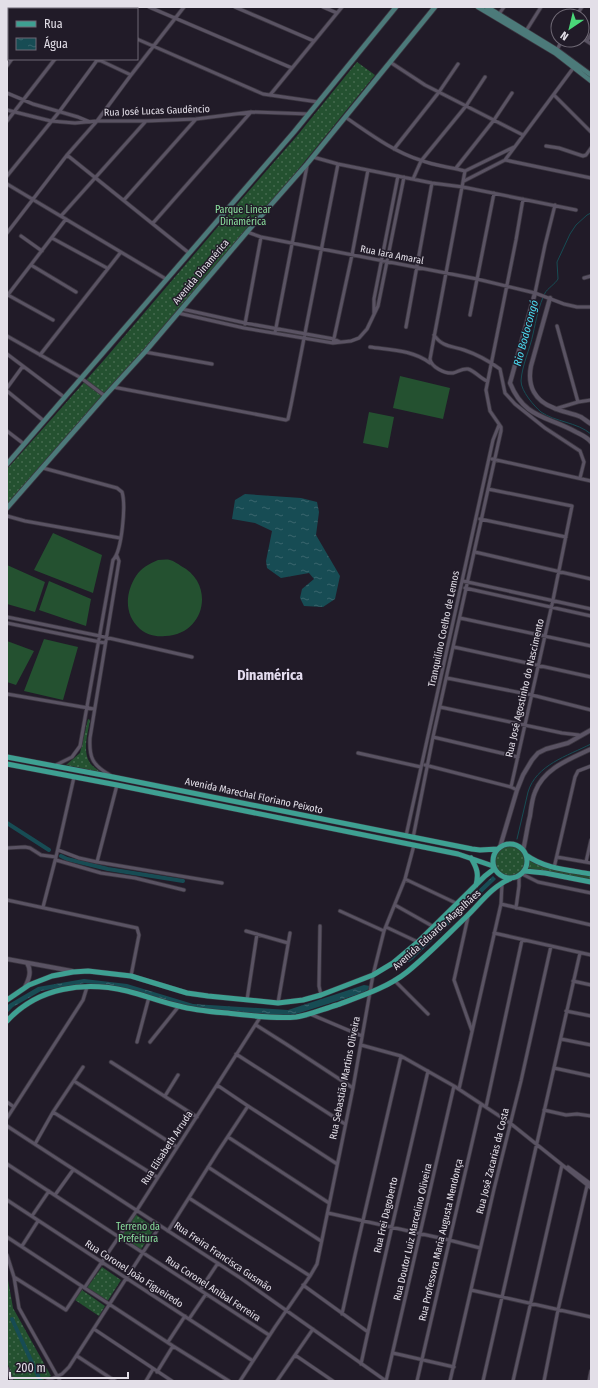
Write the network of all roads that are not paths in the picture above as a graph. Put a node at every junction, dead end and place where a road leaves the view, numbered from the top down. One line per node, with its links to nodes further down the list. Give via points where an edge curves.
1 (149, 7): 14 (street)
2 (184, 7): 14 (street)
3 (235, 7): 17 (street)
4 (323, 7): 12 (street)
5 (342, 7): 12 (street)
6 (396, 7): 38 (main road)
7 (434, 7): 24 (main road, Avenida Dinamérica)
8 (478, 7): 20 (main road)
9 (487, 7): 13 (main road)
10 (504, 7): 13 (street)
11 (541, 7): 15 (street)
12 (337, 13): 17 (street)
13 (499, 14): 15 (main road)
14 (175, 18): 18 (street); 27 (street)
15 (526, 31): 20 (main road)
16 (138, 39): 18 (street)
17 (314, 41): 27 (street)
18 (153, 46): 28 (street); 35 (street)
19 (558, 48): 20 (street)
20 (556, 52): 26 (main road); 29 (main road)
21 (54, 60): 37 (street)
22 (97, 60): 42 (street)
23 (100, 60): 28 (street)
24 (390, 62): 32 (street); 45 (main road, Avenida Dinamérica)
25 (458, 64): 32 (street)
26 (574, 67): 31 (main road); 36 (street)
27 (292, 68): 35 (street)
28 (131, 75): 50 (street)
29 (591, 75)
30 (485, 77): 39 (street)
31 (591, 81)
32 (439, 92): 39 (street); 58 (street)
33 (7, 93): 37 (street)
34 (512, 93): 47 (street)
35 (270, 95): 38 (street)
36 (554, 95): 53 (street); 54 (street)
37 (24, 101): 41 (street); 42 (street)
38 (318, 102): 44 (main road)
39 (466, 106): 47 (street); 62 (street)
40 (7, 110): 41 (street, Rua José Lucas Gaudêncio)
41 (15, 112): 48 (street); 49 (street, Rua José Lucas Gaudêncio)
42 (59, 112): 49 (street); 52 (street)
43 (251, 112): 44 (street, Rua José Lucas Gaudêncio); 46 (street, Rua José Lucas Gaudêncio); 86 (street)
44 (309, 114): 96 (main road)
45 (345, 117): 58 (street); 60 (main road, Avenida Dinamérica)
46 (196, 119): 51 (street, Rua José Lucas Gaudêncio); 81 (street)
47 (494, 120): 54 (street); 65 (street)
48 (7, 121)
49 (51, 121): 52 (street, Rua José Lucas Gaudêncio); 68 (street)
50 (97, 121): 51 (street, Rua José Lucas Gaudêncio); 52 (street, Rua José Lucas Gaudêncio); 59 (street)
51 (146, 121): 70 (street)
52 (90, 122)
53 (591, 132)
54 (523, 135): 56 (street)
55 (546, 146): 57 (street, via 581,156 586,155)
56 (514, 147): 61 (street); 67 (street)
57 (591, 148)
58 (394, 149): 62 (street)
59 (67, 155): 70 (street); 79 (street)
60 (313, 157): 63 (main road, Avenida Dinamérica); 64 (street)
61 (506, 160): 72 (street); 74 (street)
62 (421, 161): 65 (street); 73 (street)
63 (307, 164): 87 (main road, Avenida Dinamérica); 92 (street)
64 (338, 164): 66 (street); 93 (street)
65 (456, 168): 67 (street)
66 (368, 170): 69 (street); 97 (street)
67 (466, 171): 74 (street)
68 (7, 176)
69 (398, 176): 71 (street); 98 (street)
70 (95, 177): 81 (street); 84 (street)
71 (404, 177): 73 (street); 99 (street)
72 (591, 178)
73 (413, 179): 75 (street)
74 (464, 181): 77 (street)
75 (432, 183): 77 (street); 101 (street)
76 (7, 184): 79 (street)
77 (463, 187): 78 (street); 103 (street)
78 (494, 193): 80 (street); 107 (street)
79 (32, 199): 84 (street); 88 (street)
80 (523, 199): 82 (street); 108 (street)
81 (124, 200): 86 (street)
82 (555, 205): 83 (street); 110 (street)
83 (576, 210)
84 (61, 216): 85 (street)
85 (66, 219): 91 (street); 95 (street)
86 (153, 223): 96 (street)
87 (247, 232): 90 (street, Rua Iara Amaral); 114 (main road, Avenida Dinamérica)
88 (7, 233)
89 (21, 236): 94 (street)
90 (261, 236): 92 (street, Rua Iara Amaral); 121 (street)
91 (52, 238): 94 (street); 102 (street)
92 (292, 243): 93 (street, Rua Iara Amaral); 125 (street)
93 (322, 249): 97 (street, Rua Iara Amaral); 127 (street)
94 (42, 252): 100 (street)
95 (120, 252): 102 (street); 106 (street)
96 (189, 252): 106 (main road)
97 (352, 255): 98 (street, Rua Iara Amaral); 131 (street)
98 (382, 260): 99 (street, Rua Iara Amaral); 117 (street, via 374,298)
99 (387, 262): 101 (street, Rua Iara Amaral); 117 (street)
100 (31, 265): 109 (street); 111 (street)
101 (416, 267): 103 (street, Rua Iara Amaral); 123 (street)
102 (107, 268): 137 (street)
103 (447, 274): 107 (street, Rua Iara Amaral); 128 (street)
104 (591, 276): 105 (street)
105 (584, 278)
106 (166, 279): 144 (main road)
107 (477, 279): 108 (street, Rua Iara Amaral); 118 (street)
108 (507, 286): 110 (street, Rua Iara Amaral); 140 (street)
109 (76, 292)
110 (537, 294): 112 (street, Rua Iara Amaral); 160 (street, via 510,383 514,394 527,409)
111 (8, 296): 119 (street)
112 (549, 298): 113 (street, Rua Iara Amaral, via 572,306); 153 (street, via 528,376 530,385 540,400)
113 (591, 307)
114 (181, 308): 115 (main road, Avenida Dinamérica); 116 (street)
115 (178, 313): 120 (street); 135 (main road, Avenida Dinamérica)
116 (205, 314): 120 (street); 121 (street)
117 (374, 314): 132 (street, via 367,329 359,338 351,342)
118 (470, 315)
119 (54, 320)
120 (204, 320): 124 (street)
121 (245, 323): 124 (street); 125 (street)
122 (557, 326): 152 (street)
123 (406, 327)
124 (244, 328): 126 (street)
125 (276, 328): 126 (street); 127 (street)
126 (275, 333): 130 (street)
127 (306, 333): 130 (street); 131 (street)
128 (434, 334): 138 (street); 140 (street, via 438,341 446,346)
129 (7, 336): 137 (street)
130 (305, 338): 133 (street); 146 (street, via 288,419 284,421)
131 (334, 339): 132 (street); 133 (street)
132 (340, 342): 133 (street)
133 (333, 343)
134 (370, 348): 139 (street, via 405,352)
135 (145, 352): 142 (street); 146 (main road, Avenida Dinamérica)
136 (7, 354): 143 (street)
137 (40, 355): 144 (street)
138 (430, 356): 139 (street); 141 (street)
139 (424, 358): 141 (street)
140 (491, 362): 145 (street); 166 (street, via 500,368 505,393 515,404 580,451 584,462)
141 (430, 363): 145 (street, via 450,373 469,369)
142 (212, 364)
143 (23, 366): 147 (street); 150 (street)
144 (82, 378): 149 (street); 150 (main road)
145 (487, 381): 155 (street, via 490,411)
146 (113, 387): 149 (main road, Avenida Dinamérica)
147 (7, 388)
148 (7, 391): 154 (street)
149 (105, 396): 165 (main road, Avenida Dinamérica)
150 (64, 397): 154 (main road)
151 (591, 400): 152 (street)
152 (578, 402): 153 (street)
153 (555, 409): 156 (street, via 580,417)
154 (44, 420): 161 (main road)
155 (499, 424): 158 (street, Tranquilino Coelho de Lemos); 159 (street, Tranquilino Coelho de Lemos, via 501,431)
156 (591, 424)
157 (7, 431): 161 (street)
158 (493, 440): 159 (street); 162 (street, Tranquilino Coelho de Lemos)
159 (498, 441): 163 (street, Tranquilino Coelho de Lemos)
160 (591, 442)
161 (24, 444): 164 (main road)
162 (489, 458): 163 (street); 171 (street, Tranquilino Coelho de Lemos)
163 (494, 460): 166 (street); 168 (street, Tranquilino Coelho de Lemos)
164 (7, 464)
165 (42, 468): 169 (main road, Avenida Dinamérica); 174 (street, via 116,488 122,492)
166 (580, 478): 167 (street)
167 (591, 481)
168 (488, 488): 172 (street, Tranquilino Coelho de Lemos); 173 (street, Rua José Agostinho do Nascimento, via 572,506)
169 (7, 508)
170 (7, 516): 174 (street)
171 (476, 519): 172 (street); 179 (street, Tranquilino Coelho de Lemos)
172 (482, 519): 173 (street); 175 (street, Tranquilino Coelho de Lemos)
173 (566, 537): 177 (street, Rua José Agostinho do Nascimento)
174 (120, 538): 176 (street)
175 (475, 552): 177 (street); 180 (street, Tranquilino Coelho de Lemos)
176 (117, 556): 186 (street, via 113,560); 187 (street, via 119,561)
177 (559, 572): 178 (street); 183 (street, Rua José Agostinho do Nascimento)
178 (591, 579)
179 (463, 581): 180 (street); 181 (street, Tranquilino Coelho de Lemos)
180 (468, 583): 182 (street, Tranquilino Coelho de Lemos); 183 (street)
181 (461, 587): 182 (street); 210 (street, Tranquilino Coelho de Lemos)
182 (467, 588): 184 (street); 190 (street, Tranquilino Coelho de Lemos)
183 (553, 600): 184 (street, Rua José Agostinho do Nascimento); 185 (street)
184 (551, 607): 188 (street); 193 (street, Rua José Agostinho do Nascimento)
185 (591, 609)
186 (104, 614): 187 (street); 192 (street)
187 (110, 615): 194 (street)
188 (591, 616)
189 (7, 617): 192 (street)
190 (460, 618): 193 (street); 198 (street, Tranquilino Coelho de Lemos)
191 (7, 623): 195 (street)
192 (100, 636): 194 (street); 195 (street)
193 (544, 636): 197 (street); 200 (street, Rua José Agostinho do Nascimento)
194 (106, 637): 196 (street); 199 (street)
195 (99, 641): 196 (street); 206 (street)
196 (105, 643): 207 (street)
197 (591, 646)
198 (454, 647): 200 (street); 202 (street, Tranquilino Coelho de Lemos)
199 (192, 657)
200 (538, 666): 201 (street); 204 (street, Rua José Agostinho do Nascimento)
201 (591, 677)
202 (447, 678): 204 (street); 205 (street, Tranquilino Coelho de Lemos)
203 (7, 694): 206 (street)
204 (532, 695): 208 (street); 209 (street, Rua José Agostinho do Nascimento)
205 (440, 707): 209 (street); 211 (street, Tranquilino Coelho de Lemos)
206 (87, 708): 207 (street); 220 (street, via 78,751)
207 (94, 709): 224 (street, via 89,749 98,767)
208 (591, 710)
209 (525, 725): 213 (street); 218 (street, Rua José Agostinho do Nascimento)
210 (430, 729): 211 (street); 221 (street, Tranquilino Coelho de Lemos)
211 (435, 730): 214 (street, Tranquilino Coelho de Lemos)
212 (591, 730): 213 (street)
213 (579, 736): 228 (street, via 568,743 538,753 523,775)
214 (433, 737): 218 (street); 222 (street, Tranquilino Coelho de Lemos)
215 (591, 749): 236 (street, via 560,764 539,784 532,802)
216 (358, 753): 221 (street)
217 (7, 757): 220 (main road, Avenida Marechal Floriano Peixoto)
218 (518, 757): 227 (street, Rua José Agostinho do Nascimento)
219 (7, 764): 225 (main road, Avenida Marechal Floriano Peixoto)
220 (54, 766): 224 (main road, Avenida Marechal Floriano Peixoto)
221 (421, 766): 222 (street); 229 (street, Tranquilino Coelho de Lemos)
222 (427, 766): 227 (street); 230 (street, Tranquilino Coelho de Lemos)
223 (591, 766): 237 (street, via 578,771 575,777)
224 (113, 776): 229 (main road, Avenida Marechal Floriano Peixoto)
225 (74, 777): 226 (main road, Avenida Marechal Floriano Peixoto); 235 (street)
226 (117, 785): 232 (main road, Avenida Marechal Floriano Peixoto); 240 (street)
227 (511, 787): 228 (street)
228 (517, 790): 234 (street)
229 (406, 837): 230 (main road, Avenida Marechal Floriano Peixoto)
230 (413, 838): 234 (main road, Avenida Marechal Floriano Peixoto, via 480,850)
231 (591, 840): 241 (street)
232 (414, 845): 239 (main road, Avenida Marechal Floriano Peixoto); 247 (street, Rua Sebastião Martins Oliveira)
233 (7, 848): 238 (street, via 26,847 41,855)
234 (499, 848): 236 (main road, via 513,844); 243 (main road, via 493,857)
235 (58, 850): 238 (street); 240 (street)
236 (525, 852): 244 (main road, via 538,863); 245 (main road, via 527,866)
237 (557, 857): 241 (street); 244 (street)
238 (56, 858): 253 (street, via 101,873); 259 (street)
239 (471, 858): 243 (main road, Avenida Marechal Floriano Peixoto); 252 (main road, via 478,872)
240 (96, 862): 250 (street)
241 (586, 862): 242 (street)
242 (591, 863)
243 (494, 867): 248 (main road, via 501,876); 252 (main road, Avenida Eduardo Magalhães)
244 (554, 868): 246 (main road)
245 (522, 874): 248 (main road); 249 (main road, via 545,873); 254 (street, via 538,882); 260 (street)
246 (591, 874)
247 (405, 879): 256 (street); 258 (street, Rua Sebastião Martins Oliveira)
248 (510, 879): 251 (main road, Avenida Eduardo Magalhães)
249 (591, 882)
250 (222, 883)
251 (502, 883): 257 (street); 262 (main road, Avenida Eduardo Magalhães)
252 (476, 886): 256 (main road, Avenida Eduardo Magalhães)
253 (184, 890)
254 (591, 893)
255 (7, 900): 259 (street)
256 (458, 904): 266 (main road, Avenida Eduardo Magalhães)
257 (501, 904): 260 (street); 270 (street)
258 (395, 905): 265 (street, Rua Sebastião Martins Oliveira); 266 (street)
259 (43, 907): 282 (street, via 139,930)
260 (516, 908): 263 (street)
261 (340, 912): 268 (street)
262 (468, 915): 283 (main road, Avenida Eduardo Magalhães, via 408,972); 302 (street, via 454,980)
263 (591, 925)
264 (320, 926): 289 (street)
265 (386, 927): 268 (street, Rua Sebastião Martins Oliveira); 273 (street)
266 (434, 927): 273 (main road, Avenida Eduardo Magalhães)
267 (246, 931): 271 (street)
268 (384, 931): 281 (street, Rua Sebastião Martins Oliveira)
269 (290, 933): 274 (street)
270 (494, 933): 272 (street); 302 (street)
271 (257, 934): 274 (street); 292 (street)
272 (522, 940): 275 (street); 327 (street)
273 (418, 942): 281 (main road, Avenida Eduardo Magalhães, via 393,963)
274 (288, 943): 293 (street)
275 (551, 946): 276 (street); 333 (street, Rua José Zacarias da Costa)
276 (580, 953): 277 (street); 284 (street)
277 (591, 955)
278 (7, 959): 279 (street)
279 (27, 963): 280 (street); 287 (street, via 30,972)
280 (73, 972): 282 (main road, Avenida Eduardo Magalhães, via 106,972); 287 (main road, Avenida Eduardo Magalhães, via 52,976)
281 (373, 975): 288 (street, Rua Sebastião Martins Oliveira); 289 (main road, Avenida Eduardo Magalhães)
282 (131, 976): 292 (main road, Avenida Eduardo Magalhães, via 187,993)
283 (394, 980): 288 (main road, Avenida Eduardo Magalhães); 297 (street)
284 (573, 981): 285 (street); 295 (street)
285 (591, 985)
286 (87, 986): 290 (main road, Avenida Eduardo Magalhães); 300 (main road, Avenida Eduardo Magalhães, via 63,988 41,995 24,1005); 326 (street, via 83,1000)
287 (24, 988): 291 (main road, Avenida Eduardo Magalhães)
288 (369, 994): 296 (main road, Avenida Eduardo Magalhães); 303 (street, Rua Sebastião Martins Oliveira)
289 (321, 995): 293 (main road, Avenida Eduardo Magalhães)
290 (149, 997): 294 (main road, Avenida Eduardo Magalhães); 305 (street)
291 (7, 1000)
292 (247, 1000): 293 (main road, Avenida Eduardo Magalhães)
293 (278, 1003)
294 (179, 1006): 298 (main road, Avenida Eduardo Magalhães); 306 (street)
295 (566, 1011): 299 (street); 304 (street)
296 (310, 1014): 298 (main road, Avenida Eduardo Magalhães, via 287,1017); 303 (street)
297 (428, 1014)
298 (261, 1016): 301 (street, Rua Elisabeth Arruda)
299 (591, 1016)
300 (7, 1021)
301 (256, 1025): 309 (street, Rua Elisabeth Arruda); 320 (street)
302 (472, 1030): 321 (street)
303 (362, 1036): 307 (street, Rua Sebastião Martins Oliveira)
304 (561, 1039): 308 (street); 313 (street)
305 (137, 1042)
306 (150, 1042)
307 (361, 1045): 310 (street); 320 (street, Rua Sebastião Martins Oliveira)
308 (591, 1045)
309 (236, 1054): 318 (street, Rua Elisabeth Arruda); 334 (street)
310 (401, 1056): 314 (street); 357 (street)
311 (111, 1062): 322 (street)
312 (83, 1067): 317 (street)
313 (554, 1068): 316 (street); 328 (street)
314 (428, 1070): 319 (street); 359 (street, Rua Frei Dagoberto)
315 (178, 1075): 322 (street)
316 (591, 1076)
317 (74, 1081): 329 (street); 339 (street)
318 (217, 1085): 325 (street); 331 (street, Rua Elisabeth Arruda)
319 (454, 1086): 321 (street); 361 (street, Rua Doutor Luiz Marcelino Oliveira)
320 (352, 1088): 334 (street, Rua Sebastião Martins Oliveira)
321 (459, 1089): 324 (street)
322 (165, 1096): 331 (street)
323 (7, 1102): 326 (street)
324 (481, 1104): 327 (street); 364 (street, Rua Professora Maria Augusta Mendonça)
325 (248, 1106): 336 (street); 341 (street)
326 (14, 1107): 332 (street)
327 (486, 1107): 333 (street)
328 (544, 1110): 330 (street, via 566,1115); 338 (street)
329 (54, 1112): 337 (street); 345 (street)
330 (591, 1116)
331 (197, 1117): 339 (street, Rua Elisabeth Arruda)
332 (7, 1118)
333 (510, 1123): 338 (street); 367 (street, Rua José Zacarias da Costa)
334 (345, 1124): 341 (street, Rua Sebastião Martins Oliveira)
335 (7, 1126): 337 (street, Rua Freira Francisca Gusmão)
336 (228, 1137): 343 (street); 352 (street)
337 (35, 1144): 344 (street, Rua Freira Francisca Gusmão)
338 (536, 1144): 342 (street); 346 (street); 380 (street)
339 (177, 1147): 345 (street, Rua Elisabeth Arruda)
340 (7, 1164): 348 (street, Rua Coronel Aníbal Ferreira)
341 (337, 1164): 352 (street, Rua Sebastião Martins Oliveira)
342 (562, 1165): 346 (street); 381 (street)
343 (208, 1166): 350 (street); 365 (street)
344 (73, 1170): 349 (street); 353 (street, Rua Freira Francisca Gusmão)
345 (157, 1177): 353 (street, Rua Elisabeth Arruda)
346 (589, 1185): 347 (street); 384 (street)
347 (591, 1188)
348 (49, 1191): 349 (street, Rua Coronel Aníbal Ferreira); 355 (street)
349 (56, 1196): 363 (street, Rua Coronel Aníbal Ferreira)
350 (189, 1198): 360 (street); 372 (street)
351 (7, 1200): 355 (street, Rua Coronel João Figueiredo)
352 (329, 1203): 354 (street, Rua Sebastião Martins Oliveira)
353 (137, 1210): 358 (street, Rua Freira Francisca Gusmão); 363 (street, Rua Elisabeth Arruda)
354 (328, 1213): 357 (street); 365 (street, Rua Sebastião Martins Oliveira)
355 (32, 1216): 356 (street, Rua Coronel João Figueiredo)
356 (38, 1221): 366 (street); 370 (street, Rua Coronel João Figueiredo)
357 (363, 1221): 359 (street); 385 (street)
358 (160, 1226): 360 (street, Rua Freira Francisca Gusmão); 368 (street)
359 (391, 1227): 361 (street); 391 (street, Rua Frei Dagoberto)
360 (168, 1231): 371 (street, Rua Freira Francisca Gusmão)
361 (420, 1233): 364 (street); 395 (street, Rua Doutor Luiz Marcelino Oliveira)
362 (7, 1236): 366 (street)
363 (118, 1237): 368 (street, Rua Coronel Aníbal Ferreira); 370 (street, Rua Elisabeth Arruda)
364 (449, 1240): 367 (street); 398 (street, Rua Professora Maria Augusta Mendonça)
365 (321, 1241): 372 (street, Rua Sebastião Martins Oliveira, via 317,1264)
366 (22, 1246): 376 (street)
367 (480, 1248): 378 (street, Rua José Zacarias da Costa)
368 (143, 1254): 374 (street); 377 (street, Rua Coronel Aníbal Ferreira)
369 (7, 1255): 373 (street)
370 (102, 1262): 374 (street, Rua Coronel João Figueiredo); 376 (street, Rua Elisabeth Arruda)
371 (218, 1263): 377 (street); 383 (street, Rua Freira Francisca Gusmão)
372 (310, 1276): 375 (street, Rua Sebastião Martins Oliveira)
373 (14, 1277): 376 (street, Rua Elisabeth Arruda, via 66,1310); 406 (street, via 19,1308)
374 (126, 1279): 382 (street); 386 (street, Rua Coronel João Figueiredo)
375 (303, 1285): 383 (street, Rua Sebastião Martins Oliveira); 385 (street)
376 (84, 1287): 382 (street)
377 (200, 1290): 379 (street, Rua Coronel Aníbal Ferreira)
378 (471, 1290): 380 (street); 401 (street, Rua José Zacarias da Costa)
379 (206, 1294): 388 (street); 392 (street, Rua Coronel Aníbal Ferreira)
380 (502, 1296): 381 (street); 420 (street)
381 (531, 1303): 384 (street); 421 (street)
382 (110, 1304): 389 (street); 393 (street)
383 (286, 1310): 390 (street, Rua Freira Francisca Gusmão); 392 (street, Rua Sebastião Martins Oliveira)
384 (558, 1310): 387 (street); 422 (street)
385 (342, 1314): 391 (street)
386 (185, 1316): 388 (street, Rua Coronel João Figueiredo); 393 (street)
387 (591, 1317)
388 (189, 1319): 399 (street, Rua Coronel João Figueiredo)
389 (94, 1329): 397 (street); 403 (street)
390 (313, 1329): 396 (street); 400 (street, Rua Freira Francisca Gusmão)
391 (368, 1332): 400 (street, Rua Frei Dagoberto)
392 (269, 1335): 399 (street, Rua Sebastião Martins Oliveira)
393 (168, 1342): 394 (street)
394 (173, 1346): 405 (street); 414 (street)
395 (393, 1353): 398 (street); 417 (street, Rua Doutor Luiz Marcelino Oliveira)
396 (295, 1355): 407 (street); 416 (street)
397 (77, 1356): 406 (street); 411 (street)
398 (422, 1360): 401 (street); 418 (street, Rua Professora Maria Augusta Mendonça)
399 (253, 1361): 415 (street, Rua Sebastião Martins Oliveira)
400 (361, 1364): 417 (street, Rua Freira Francisca Gusmão)
401 (454, 1367): 419 (street, Rua José Zacarias da Costa)
402 (7, 1368): 408 (street)
403 (153, 1369): 405 (street); 412 (street)
404 (591, 1371): 423 (street)
405 (157, 1372): 413 (street)
406 (58, 1376): 409 (street); 410 (street)
407 (279, 1380)
408 (12, 1381)
409 (47, 1381)
410 (60, 1381)
411 (115, 1381)
412 (146, 1381)
413 (172, 1381)
414 (228, 1381)
415 (240, 1381)
416 (333, 1381)
417 (386, 1381)
418 (418, 1381)
419 (450, 1381)
420 (483, 1381)
421 (513, 1381)
422 (544, 1381)
423 (589, 1381)

